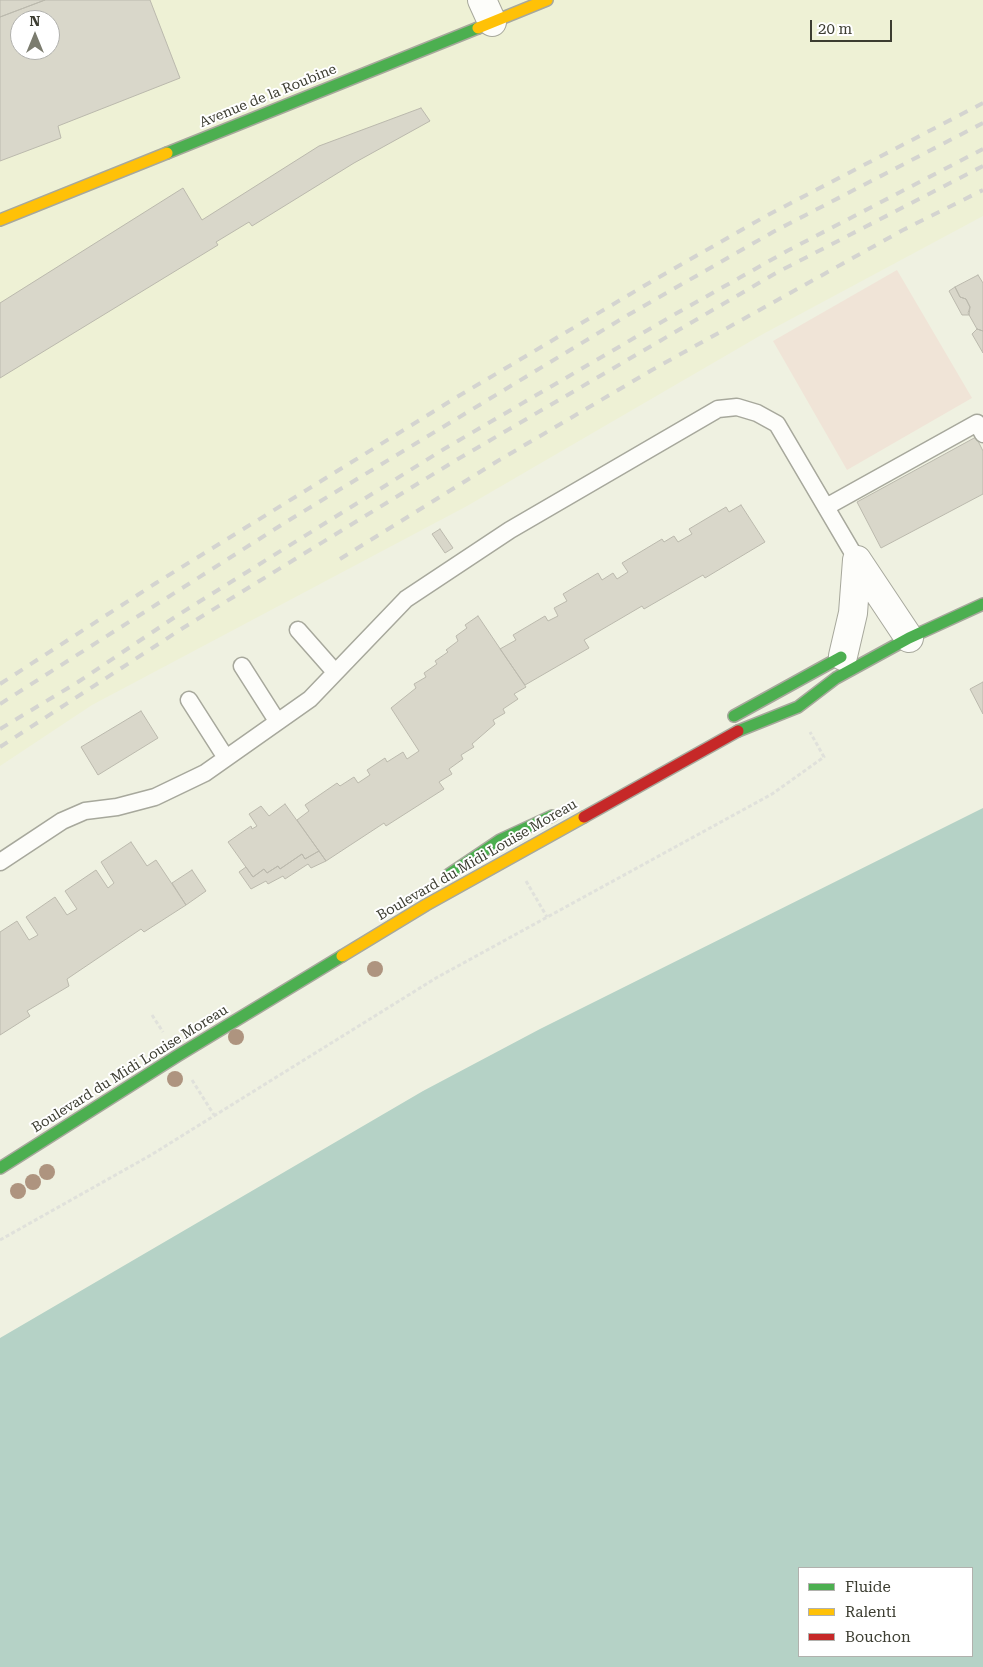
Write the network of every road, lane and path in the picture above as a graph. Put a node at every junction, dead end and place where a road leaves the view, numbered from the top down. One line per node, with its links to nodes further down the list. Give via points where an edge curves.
1 (547, 0): 2 (main road, Avenue de la Roubine)
2 (487, 11): 3 (main road, Avenue de la Roubine)
3 (0, 220)
4 (983, 434): 5 (lane, via 977,423)
5 (826, 507): 6 (lane); 13 (lane, via 777,424 737,407 718,409 510,530 406,599)
6 (857, 560): 9 (street); 11 (street)
7 (983, 591): 9 (main road, Boulevard du Midi Louise Moreau)
8 (983, 604): 9 (main road, Boulevard du Midi Louise Moreau)
9 (907, 628): 22 (main road, Boulevard du Midi Louise Moreau, via 798,707 748,725 426,906 177,1056)
10 (298, 630): 13 (lane)
11 (851, 652): 15 (main road)
12 (242, 666): 16 (lane)
13 (335, 672): 16 (lane, via 310,698)
14 (189, 700): 18 (lane)
15 (726, 720)
16 (277, 721): 18 (lane)
17 (824, 757): 23 (path, via 772,794 436,978 151,1154)
18 (226, 758): 20 (lane, via 205,773 155,797 118,808 84,811 62,821)
19 (563, 812): 21 (main road, Boulevard du Midi Louise Moreau, via 500,840)
20 (0, 862)
21 (436, 883)
22 (0, 1168)
23 (0, 1240)

